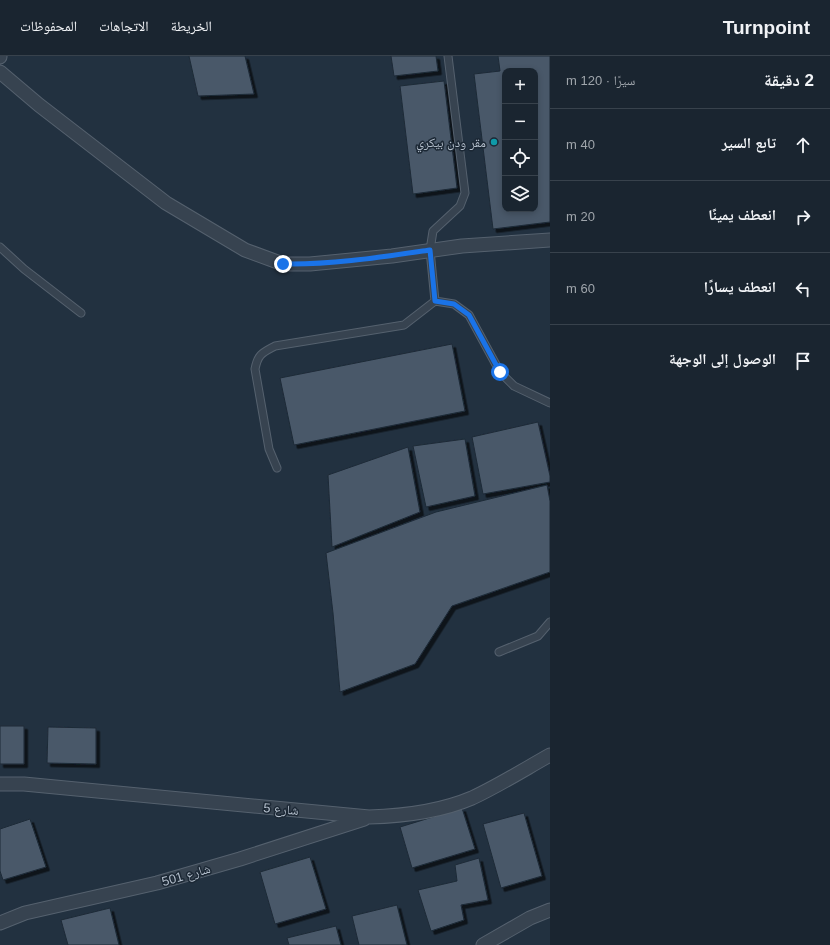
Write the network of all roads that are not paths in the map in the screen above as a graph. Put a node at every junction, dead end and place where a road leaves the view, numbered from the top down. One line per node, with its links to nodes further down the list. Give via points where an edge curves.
1 (448, 56): 5 (lane, via 465,193 460,206 433,231)
2 (0, 72): 5 (street, via 166,203 245,250 283,264 379,258)
3 (550, 240): 5 (street)
4 (0, 247): 7 (lane)
5 (430, 250): 6 (lane)
6 (435, 301): 8 (lane, via 454,304 469,315 500,372 514,386); 9 (lane, via 404,325 275,346 262,352 257,358 255,369 270,449)
7 (81, 313)
8 (550, 403)
9 (277, 468)
10 (550, 622): 11 (lane, via 538,636)
11 (499, 652)
12 (550, 755): 14 (street, شارع 5, via 471,798 438,809 404,816)
13 (0, 784): 14 (street, شارع 5, via 24,784)
14 (369, 817): 16 (street, شارع 501, via 157,883 25,913)
15 (550, 910): 17 (street, via 530,918)
16 (0, 923)
17 (484, 945)

